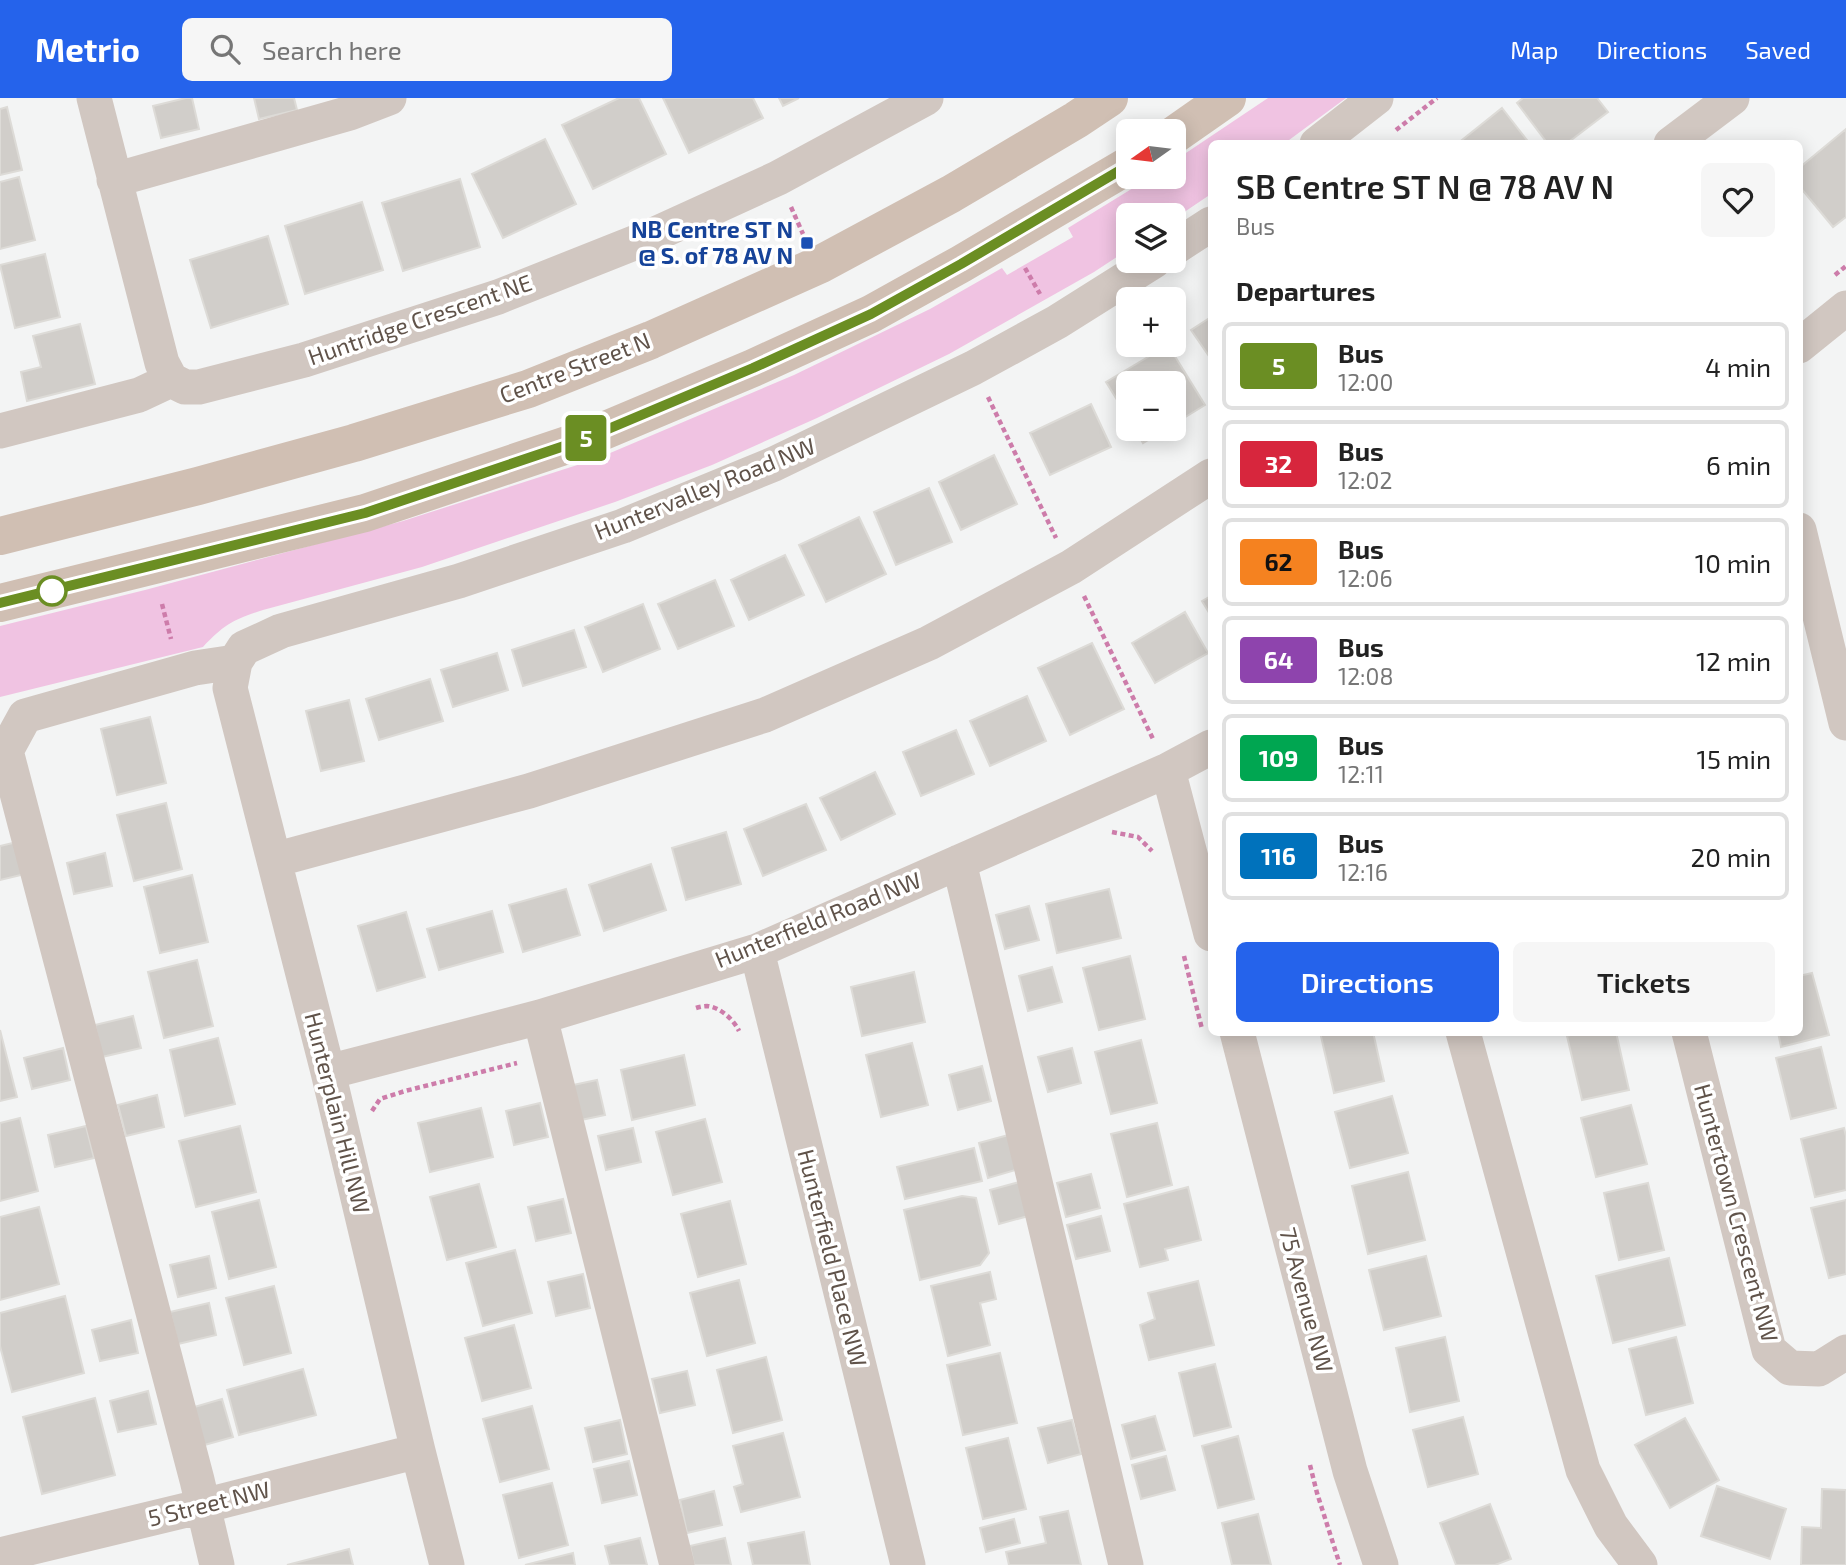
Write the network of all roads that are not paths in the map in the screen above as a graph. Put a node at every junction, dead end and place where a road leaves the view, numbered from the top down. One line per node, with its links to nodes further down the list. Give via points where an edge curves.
1 (94, 98): 12 (street)
2 (389, 98): 12 (street)
3 (926, 98): 18 (street, Huntridge Crescent NE, via 778,178 649,237 498,297 304,360 199,387)
4 (1109, 98): 21 (main road, Centre Street N, via 951,194 819,265 651,340 528,388 354,443)
5 (1227, 98): 8 (main road)
6 (1376, 98): 9 (street)
7 (1732, 98): 10 (street)
8 (1186, 127)
9 (1322, 140)
10 (1676, 140)
11 (1116, 173): 23 (main road, via 871,314 582,440 365,513)
12 (114, 180): 18 (street, via 162,363)
13 (1208, 226): 14 (street)
14 (1186, 240)
15 (1135, 273): 24 (street, Huntervalley Road NW, via 973,369 774,464 623,526 459,581 281,631 244,648)
16 (1846, 308): 17 (street)
17 (1803, 343)
18 (171, 380): 19 (street, via 139,396)
19 (0, 431)
20 (1208, 478): 28 (street, via 1071,567 953,631 765,715 529,791)
21 (0, 536)
22 (1803, 546): 25 (street)
23 (0, 603)
24 (235, 662): 28 (street, Hunterplain Hill NW, via 230,688); 39 (street, via 195,668 25,716 6,751)
25 (1846, 723)
26 (1208, 749): 27 (street, Hunterfield Road NW)
27 (1168, 771): 29 (street, Hunterfield Road NW); 30 (street)
28 (274, 860): 36 (street, Hunterplain Hill NW)
29 (959, 862): 31 (street, Hunterfield Road NW); 45 (street)
30 (1208, 923)
31 (757, 951): 32 (street, Hunterfield Road NW); 44 (street, Hunterfield Place NW)
32 (540, 1017): 36 (street, Hunterfield Road NW); 43 (street)
33 (1238, 1036): 46 (street, 75 Avenue NW, via 1350,1471)
34 (1464, 1036): 47 (street, via 1583,1470 1611,1526)
35 (1690, 1036): 37 (street, Huntertown Crescent NW, via 1769,1350 1790,1368 1819,1369)
36 (328, 1072): 38 (street, Hunterplain Hill NW)
37 (1846, 1352)
38 (418, 1451): 39 (street, 5 Street NW); 42 (street, Hunterplain Hill NW)
39 (203, 1506): 40 (street, 5 Street NW); 41 (street)
40 (0, 1555)
41 (217, 1565)
42 (447, 1565)
43 (677, 1565)
44 (908, 1565)
45 (1126, 1565)
46 (1381, 1565)
47 (1640, 1565)

